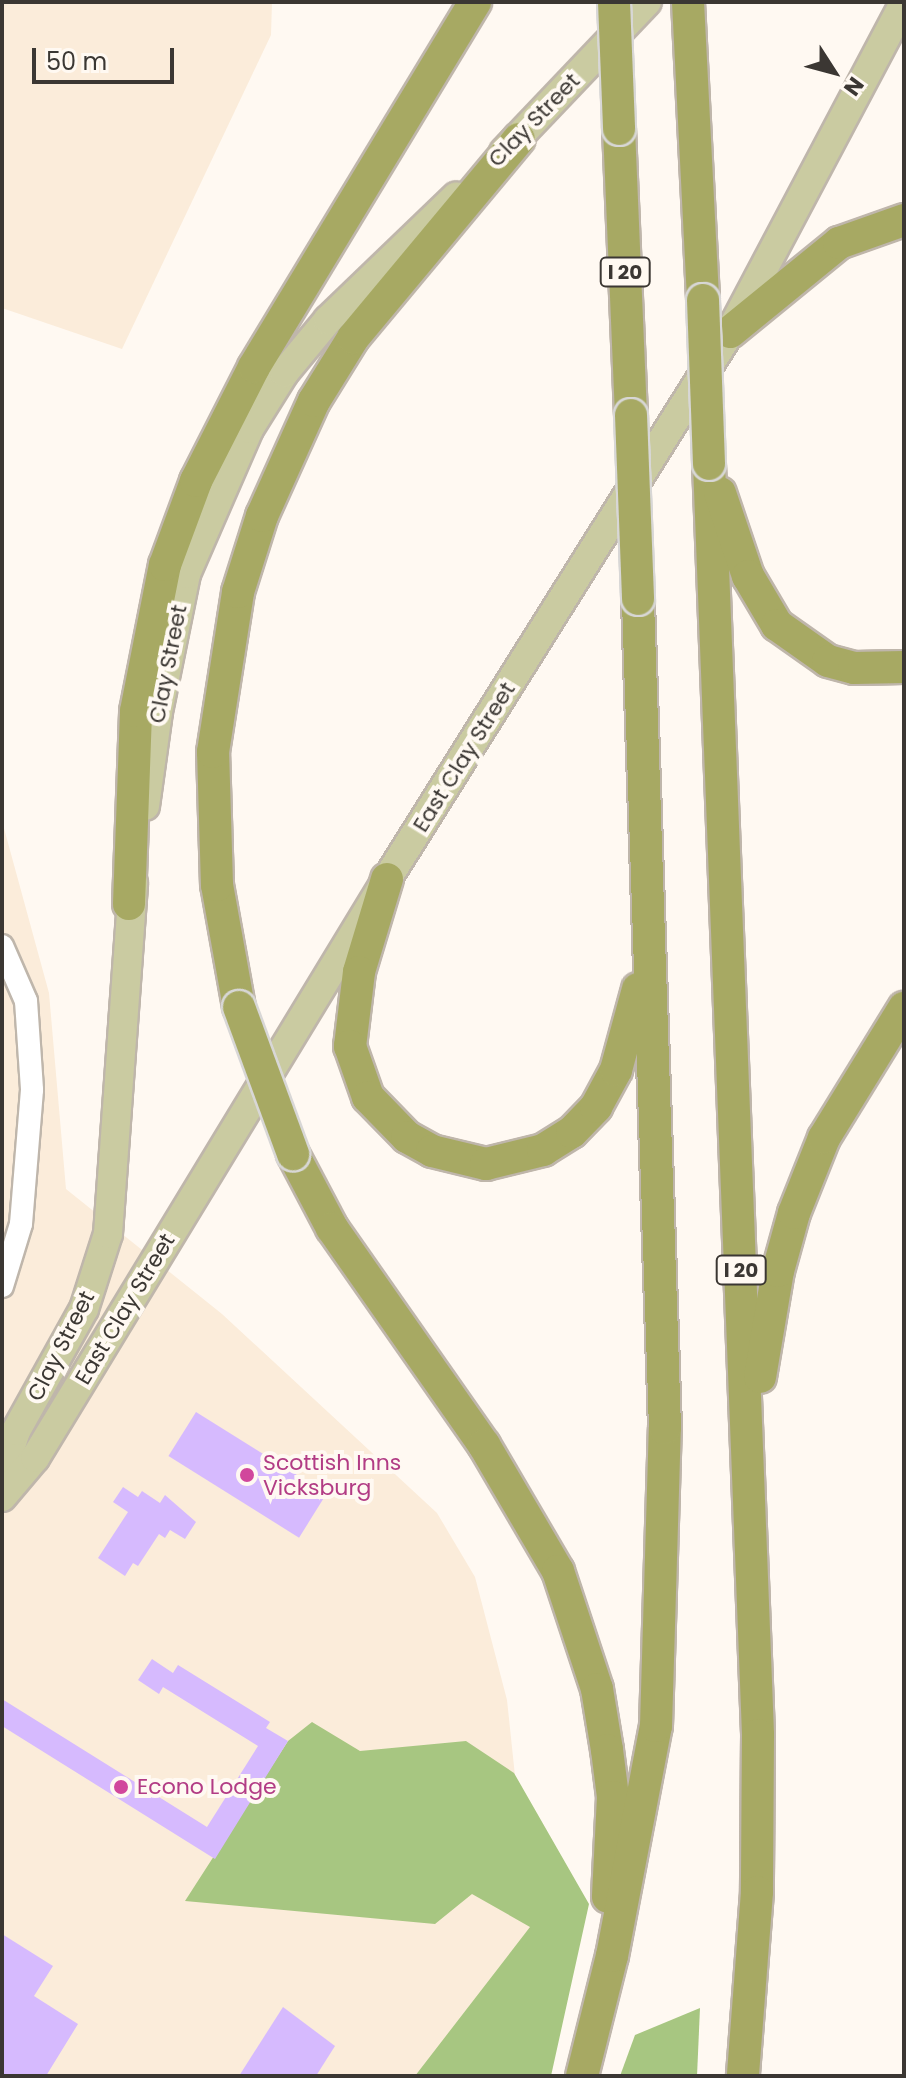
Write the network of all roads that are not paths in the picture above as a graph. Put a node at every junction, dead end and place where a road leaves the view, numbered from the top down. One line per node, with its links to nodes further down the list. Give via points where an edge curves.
1 (475, 2): 12 (highway, via 254,367 196,481 165,565 136,711)
2 (614, 2): 13 (highway, I 20, bridge)
3 (647, 2): 6 (main road, Clay Street)
4 (688, 2): 9 (highway, I 20, bridge)
5 (904, 4): 8 (main road, East Clay Street)
6 (519, 139): 12 (main road, Clay Street, via 328,320 284,373 249,429 186,574 158,712); 20 (highway, bridge, via 353,338 314,401 262,516 238,592 213,752 217,885 239,1007 293,1154 332,1228 531,1519 574,1610 597,1689 613,1797 607,1904)
7 (904, 220): 8 (highway, via 839,243)
8 (730, 332): 11 (main road, East Clay Street)
9 (709, 468): 10 (highway, via 729,511 748,576 777,625 828,661 854,668); 17 (highway, I 20)
10 (904, 667)
11 (387, 879): 13 (highway, via 350,1018 354,1065 384,1117 407,1137 461,1161 486,1164 543,1150 596,1107 631,1026); 19 (main road, East Clay Street, via 35,1458)
12 (129, 904): 18 (main road, Clay Street, via 120,1113 108,1234 84,1309 16,1431)
13 (649, 931): 20 (highway, I 20, via 665,1428 656,1710)
14 (2, 946): 16 (street, via 21,984 32,1053 21,1224)
15 (904, 1008): 17 (highway, via 824,1138 794,1213 775,1286)
16 (2, 1286)
17 (749, 1455): 22 (highway, I 20, via 758,1876)
18 (2, 1472)
19 (2, 1497)
20 (612, 1956): 21 (highway, I 20)
21 (582, 2076)
22 (743, 2076)

